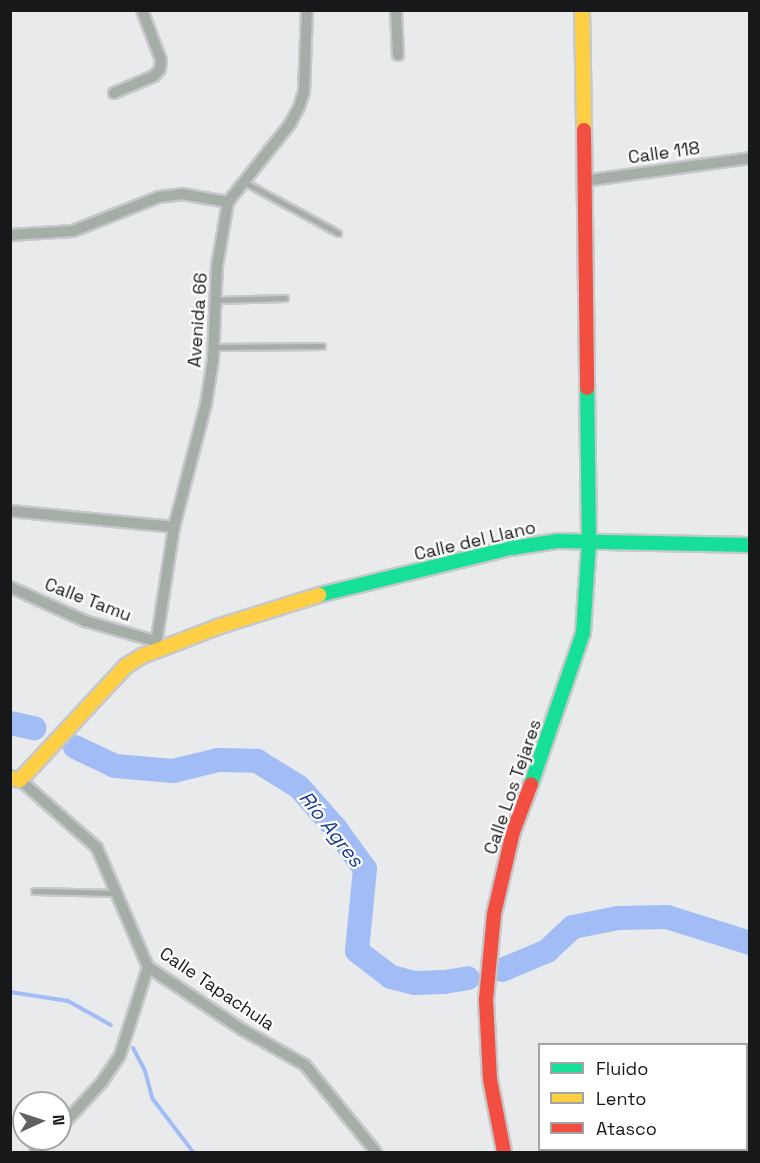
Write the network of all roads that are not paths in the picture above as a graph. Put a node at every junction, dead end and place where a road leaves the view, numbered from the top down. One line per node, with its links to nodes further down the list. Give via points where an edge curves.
1 (142, 10): 6 (street, via 161,60 160,69 154,76)
2 (307, 10): 8 (street, Avenida 66, via 304,92 299,107 290,124)
3 (396, 10): 5 (street)
4 (582, 10): 9 (main road)
5 (398, 55)
6 (114, 93)
7 (750, 158): 9 (street, Calle 118)
8 (243, 181): 10 (street, Avenida 66); 11 (lane)
9 (583, 182): 19 (main road)
10 (228, 202): 12 (street, via 182,194 159,197 73,231); 14 (street, Avenida 66)
11 (338, 233)
12 (10, 235)
13 (285, 298): 14 (lane)
14 (214, 300): 16 (street, Avenida 66)
15 (322, 346): 16 (lane)
16 (214, 347): 18 (street, Avenida 66, via 206,404)
17 (10, 511): 18 (street)
18 (174, 527): 22 (street, Avenida 66)
19 (589, 542): 20 (main road, Calle del Llano); 22 (main road, Calle del Llano, via 558,540 511,548 312,597); 29 (main road, Calle Los Tejares, via 583,633 513,832 494,914 486,1000 490,1079)
20 (750, 545)
21 (10, 587): 22 (street, Calle Tamu)
22 (155, 646): 23 (main road, Calle del Llano, via 126,666 42,759)
23 (15, 779): 25 (street, Calle Tapachula, via 97,848)
24 (34, 891): 25 (lane)
25 (117, 894): 26 (street, Calle Tapachula)
26 (148, 967): 27 (street, via 120,1055); 28 (street, Calle Tapachula, via 243,1030 305,1065)
27 (72, 1115)
28 (376, 1152)
29 (504, 1152)

